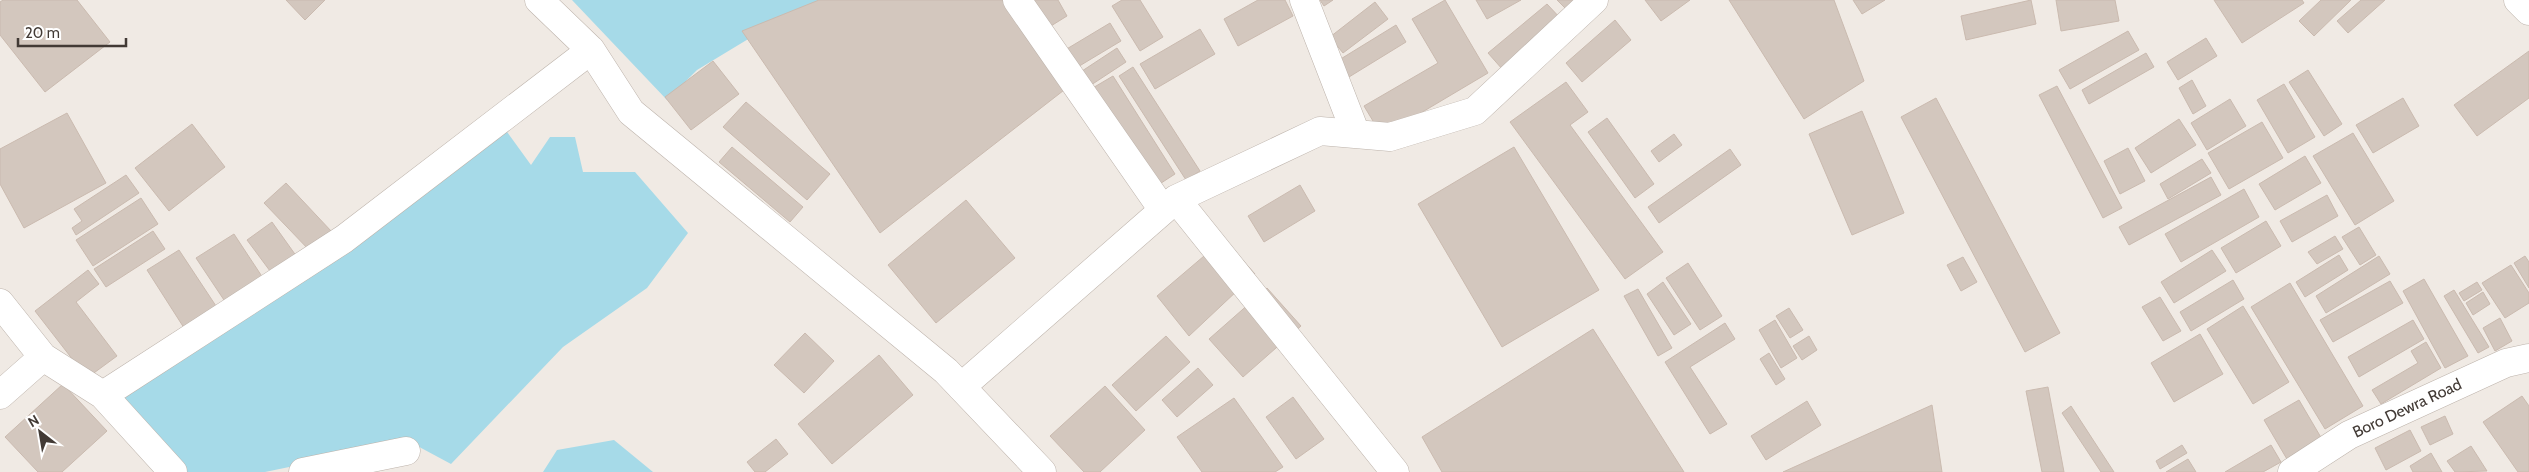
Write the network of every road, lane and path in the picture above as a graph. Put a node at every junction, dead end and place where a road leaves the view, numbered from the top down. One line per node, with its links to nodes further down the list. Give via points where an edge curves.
1 (539, 0): 7 (street)
2 (1017, 0): 9 (street)
3 (1304, 0): 8 (street)
4 (1594, 0): 8 (street, via 1475,111 1390,137)
5 (2518, 0): 6 (street)
6 (2529, 11)
7 (591, 50): 13 (street, via 631,112 946,371); 15 (street, via 344,239)
8 (1356, 134): 9 (street, via 1320,131)
9 (1169, 205): 13 (street); 20 (street)
10 (0, 303): 11 (street)
11 (43, 357): 14 (street); 15 (street)
12 (2529, 358): 21 (street, Boro Dewra Road, via 2506,363 2349,435)
13 (961, 387): 19 (street)
14 (0, 395)
15 (103, 395): 17 (street)
16 (406, 451): 18 (street)
17 (173, 472)
18 (303, 472)
19 (1042, 472)
20 (1395, 472)
21 (2292, 472)

